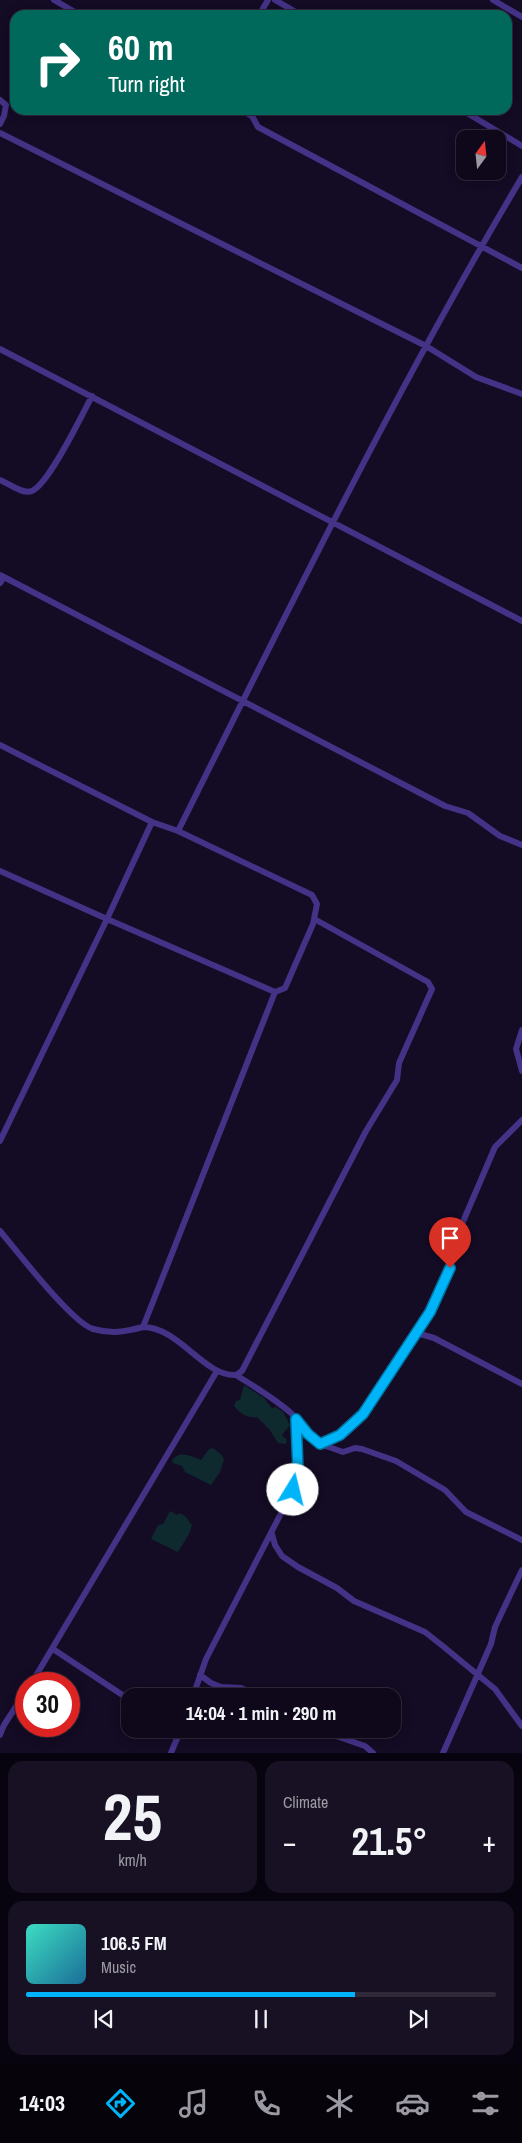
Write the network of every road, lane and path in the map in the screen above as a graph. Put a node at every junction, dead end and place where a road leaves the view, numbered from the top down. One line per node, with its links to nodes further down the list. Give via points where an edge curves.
1 (54, 0): 4 (street)
2 (275, 0): 5 (street)
3 (494, 0): 6 (street)
4 (71, 10)
5 (292, 10)
6 (510, 10)
7 (0, 100): 10 (street, via 6,105)
8 (250, 115): 14 (street, via 258,127)
9 (470, 115): 12 (street)
10 (0, 124)
11 (0, 133): 16 (street)
12 (522, 146)
13 (522, 178): 14 (street)
14 (480, 248): 15 (street); 16 (street)
15 (522, 268)
16 (426, 346): 18 (street, via 476,377); 21 (street)
17 (0, 349): 19 (street)
18 (522, 394)
19 (92, 396): 20 (street, via 40,485 27,492); 21 (street)
20 (0, 480)
21 (332, 523): 24 (street); 25 (street)
22 (2, 576): 23 (street); 25 (street)
23 (0, 583)
24 (522, 621)
25 (243, 701): 28 (street); 29 (street, via 445,806 468,813 500,836)
26 (0, 745): 27 (street)
27 (152, 822): 28 (street); 31 (street)
28 (178, 830): 33 (street, via 312,895 317,904 313,924 285,988)
29 (522, 845)
30 (0, 871): 31 (street)
31 (107, 919): 33 (street); 37 (street)
32 (318, 922): 42 (street, via 428,982 432,989 399,1063 397,1080 330,1198 247,1362)
33 (275, 992): 39 (street)
34 (522, 1030): 35 (street, via 516,1050)
35 (522, 1071)
36 (522, 1120): 40 (street, via 496,1147 462,1224 447,1278)
37 (0, 1141)
38 (0, 1231): 39 (street, via 69,1312 91,1328 117,1333)
39 (143, 1327): 41 (street, via 151,1327 185,1345)
40 (417, 1333): 43 (street, via 434,1338); 45 (street, via 363,1414 340,1435)
41 (216, 1371): 42 (street); 49 (street)
42 (236, 1375): 44 (street, via 269,1396)
43 (522, 1384)
44 (296, 1419): 45 (street); 46 (street, via 298,1470 293,1490)
45 (320, 1444): 47 (street, via 343,1452 362,1449 396,1461 445,1490 466,1512)
46 (272, 1534): 51 (street, via 282,1556 298,1567 354,1601 425,1632); 52 (street)
47 (522, 1540)
48 (522, 1570): 51 (street, via 495,1627)
49 (53, 1649): 50 (street); 55 (street)
50 (39, 1672)
51 (479, 1674): 57 (street, via 495,1689); 63 (street)
52 (200, 1675): 53 (street); 54 (street, via 221,1687)
53 (196, 1688)
54 (241, 1688)
55 (121, 1694)
56 (15, 1708): 58 (street)
57 (522, 1726)
58 (0, 1735)
59 (176, 1738): 61 (street)
60 (342, 1738): 62 (street, via 365,1746)
61 (170, 1753)
62 (373, 1753)
63 (443, 1753)

